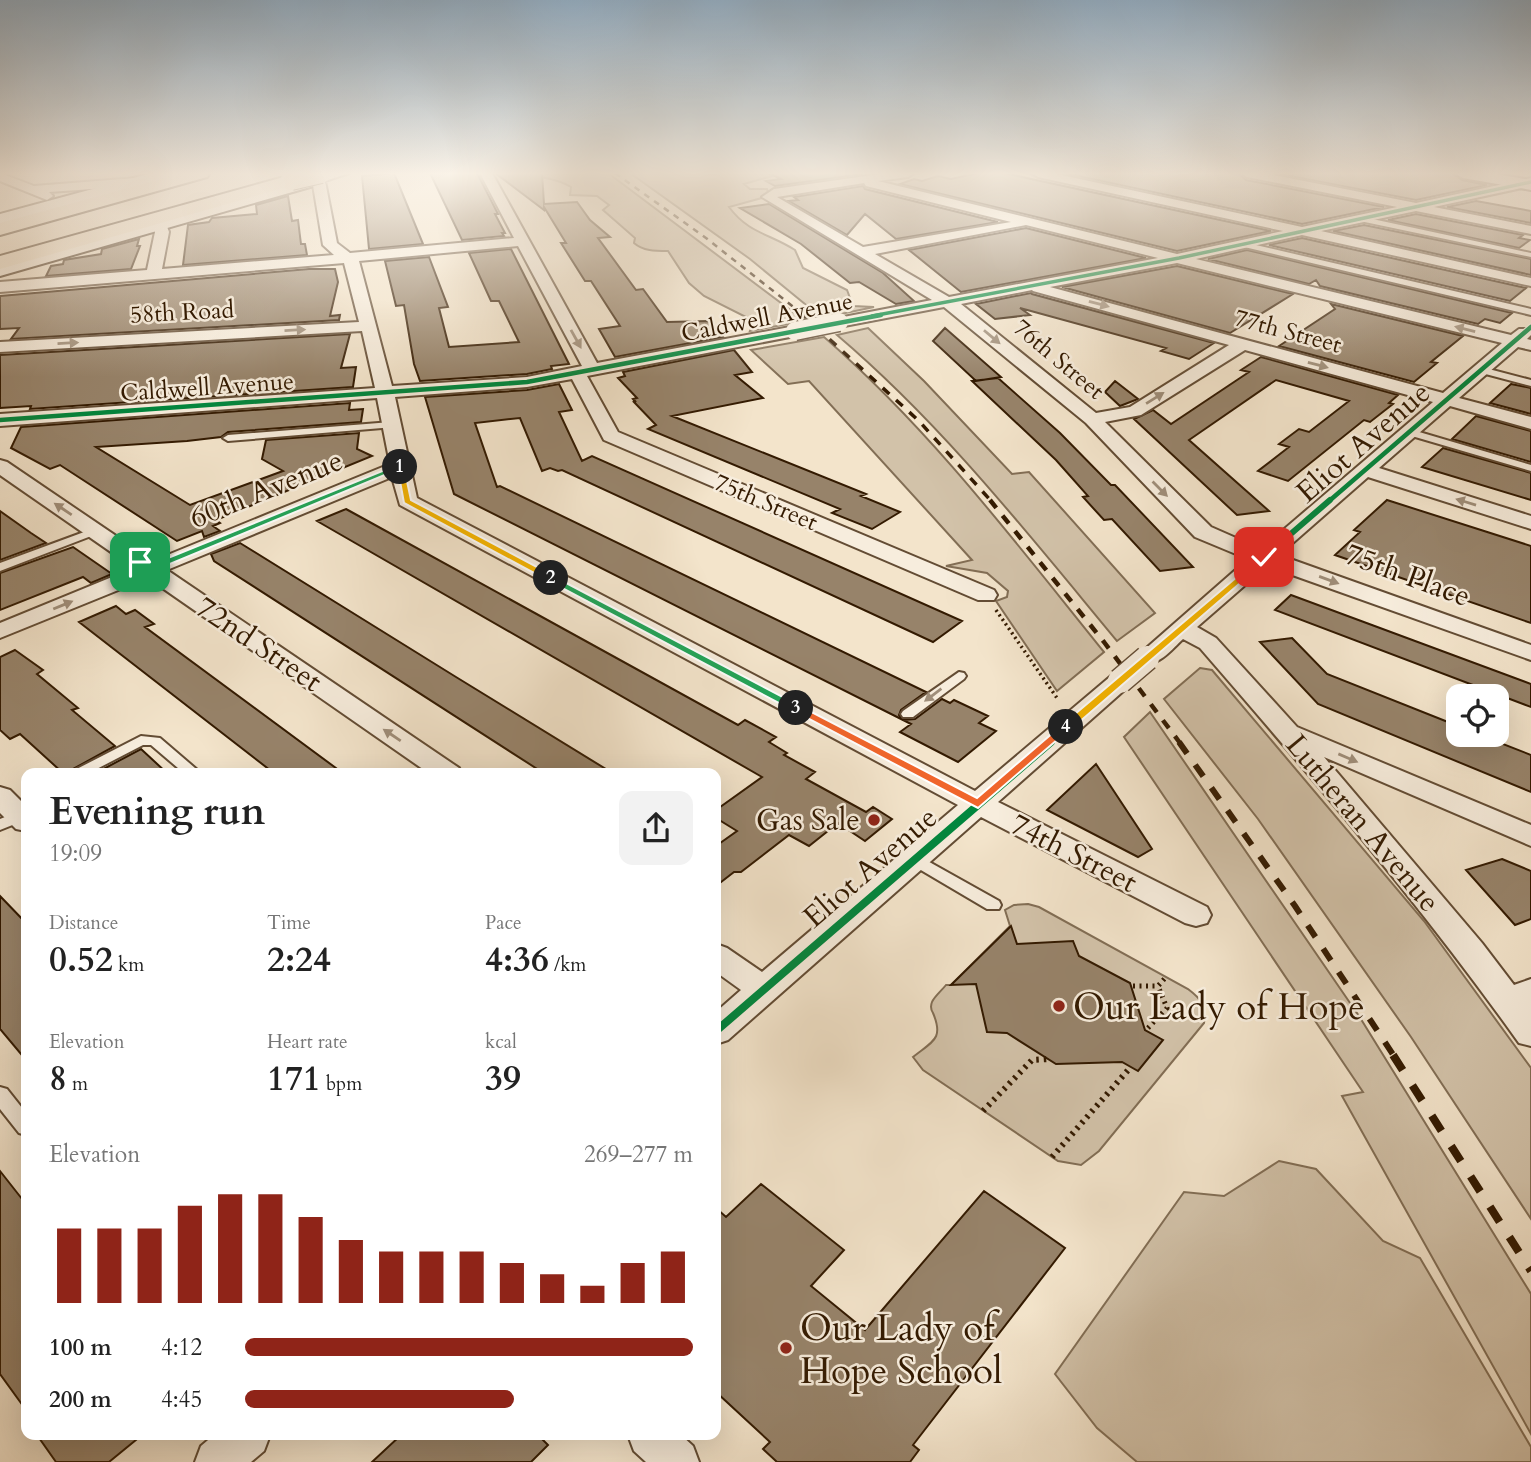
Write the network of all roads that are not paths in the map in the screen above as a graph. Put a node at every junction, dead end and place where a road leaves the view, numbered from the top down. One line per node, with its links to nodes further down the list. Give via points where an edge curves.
1 (40, 241): 15 (highway)
2 (70, 241): 21 (highway)
3 (100, 241): 20 (street)
4 (160, 241): 23 (street)
5 (329, 241): 18 (street, 74th Street)
6 (520, 241): 18 (street)
7 (522, 241): 37 (street, 75th Street, one-way to 37)
8 (842, 241): 16 (street, 76th Street)
9 (921, 241): 16 (street)
10 (1109, 241): 19 (street)
11 (1256, 241): 14 (street, Caldwell Avenue)
12 (1349, 241): 24 (street)
13 (1467, 241): 17 (lane)
14 (1243, 244): 19 (street, Caldwell Avenue); 29 (lane)
15 (0, 252)
16 (860, 252): 28 (street, 76th Street)
17 (1531, 255)
18 (348, 258): 23 (street); 30 (street, 74th Street)
19 (1179, 258): 26 (street, Caldwell Avenue); 33 (street, one-way to 19)
20 (35, 260): 22 (street); 25 (street)
21 (0, 263)
22 (0, 270)
23 (154, 274): 25 (street)
24 (1531, 282)
25 (23, 285): 27 (street)
26 (1033, 286): 28 (street, Caldwell Avenue); 34 (street, 77th Street, one-way to 34)
27 (0, 287)
28 (946, 302): 32 (street, Caldwell Avenue, bridge); 41 (street, 76th Street, one-way to 41)
29 (1531, 312)
30 (367, 326): 35 (street, 58th Road, one-way to 30); 39 (street, 74th Street)
31 (1531, 327): 33 (street, Eliot Avenue)
32 (795, 331): 37 (street, Caldwell Avenue)
33 (1523, 343): 36 (street, Eliot Avenue)
34 (1243, 344): 40 (street, 77th Street, one-way to 40); 41 (street, one-way to 34, via 1135,411)
35 (0, 347)
36 (1481, 370): 38 (lane); 40 (street, Eliot Avenue)
37 (585, 372): 39 (street, Caldwell Avenue, via 503,385); 56 (street, 75th Street, via 611,436)
38 (1531, 383)
39 (384, 394): 42 (street, Caldwell Avenue); 44 (street, 74th Street)
40 (1446, 400): 43 (street, 77th Street); 45 (street, Eliot Avenue)
41 (1092, 419): 53 (street, 76th Street, one-way to 53, via 1203,531)
42 (0, 420)
43 (1531, 423)
44 (391, 425): 46 (lane); 48 (street, 74th Street)
45 (1409, 432): 49 (lane); 50 (street, Eliot Avenue)
46 (228, 438)
47 (0, 466): 52 (street, 72nd Street, one-way to 47)
48 (400, 467): 55 (street, 60th Avenue); 66 (street, 74th Street, via 407,501)
49 (1531, 468)
50 (1365, 470): 51 (street, one-way to 50); 53 (street, Eliot Avenue)
51 (1531, 523)
52 (95, 531): 54 (lane); 55 (street, 72nd Street)
53 (1264, 557): 57 (street, Eliot Avenue); 59 (street, 75th Place, one-way to 59)
54 (0, 567)
55 (150, 569): 58 (street, 60th Avenue, one-way to 55); 65 (street, 72nd Street, one-way to 55)
56 (986, 595)
57 (1181, 628): 62 (street, Lutheran Avenue, via 1208,643); 66 (street, Eliot Avenue, bridge)
58 (0, 631)
59 (1531, 653)
60 (959, 677): 61 (lane, one-way to 61)
61 (908, 714)
62 (1285, 731): 67 (street, one-way to 67); 73 (street, Lutheran Avenue, via 1471,951)
63 (86, 768): 64 (lane, via 141,740 155,741)
64 (188, 768)
65 (440, 768)
66 (978, 804): 68 (street, Eliot Avenue); 70 (street, 74th Street)
67 (1531, 836)
68 (915, 859): 69 (lane); 72 (street, Eliot Avenue)
69 (993, 905)
70 (1196, 915)
71 (721, 960): 72 (street)
72 (764, 990): 74 (street, Eliot Avenue)
73 (1519, 996): 75 (street, Lutheran Avenue)
74 (721, 1027)
75 (1531, 1033)
76 (0, 1095): 77 (lane)
77 (21, 1121)
78 (242, 1440): 80 (street)
79 (655, 1440): 81 (street)
80 (217, 1462)
81 (677, 1462)

